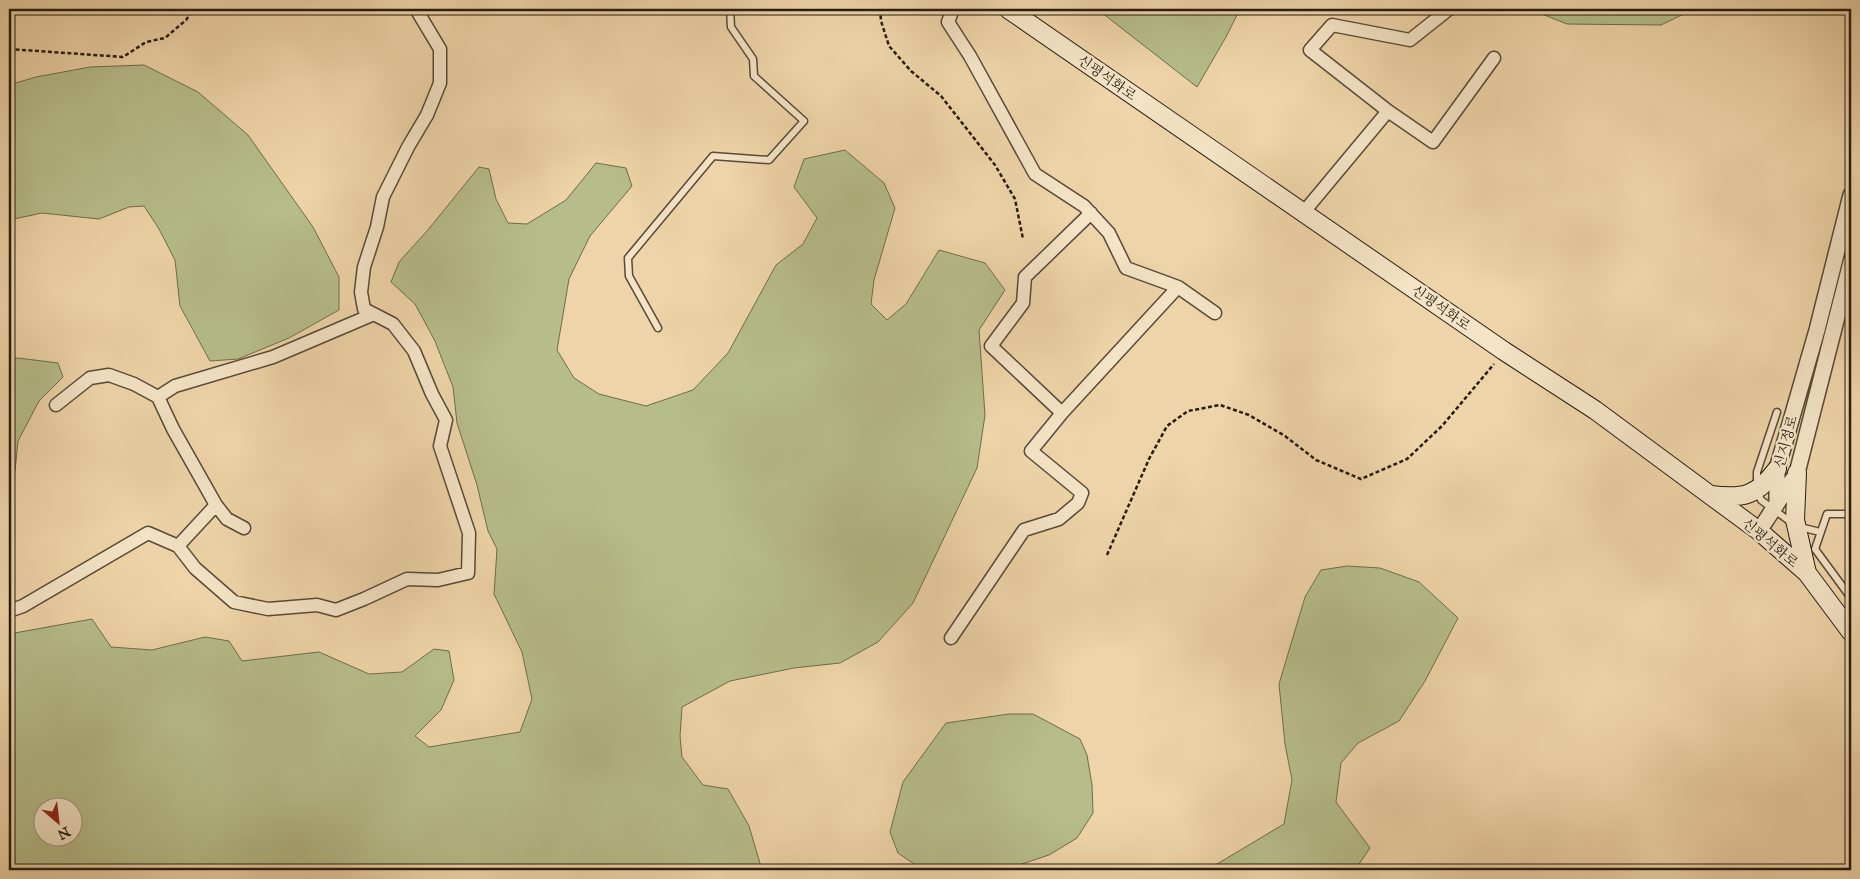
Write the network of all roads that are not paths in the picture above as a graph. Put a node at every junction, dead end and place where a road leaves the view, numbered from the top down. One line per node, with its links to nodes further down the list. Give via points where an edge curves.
1 (416, 9): 14 (street, via 440,49 440,83 383,197 364,267 361,292 364,309)
2 (730, 9): 15 (lane, via 731,27 753,59 754,76 804,120 769,160 714,156 628,258 628,276)
3 (953, 9): 9 (street, via 948,22 1035,174)
4 (1008, 9): 10 (main road, 신평석화로)
5 (1449, 9): 7 (street, via 1410,40 1332,25 1310,50)
6 (1494, 58): 7 (street, via 1433,142)
7 (1388, 110): 10 (street)
8 (1851, 195): 20 (street, 신지정로)
9 (1091, 213): 12 (street, via 1109,233 1126,268); 19 (street, via 1025,277 1023,303 991,346)
10 (1303, 213): 23 (main road, 신평석화로, via 1594,410)
11 (1851, 262): 21 (street, 신지정로)
12 (1178, 287): 13 (street); 19 (street)
13 (1215, 313)
14 (374, 314): 16 (street, via 273,357 175,386); 31 (street, via 393,324 414,351 446,420 440,446 469,533 468,573 438,580 407,579 336,610 317,605 268,609 234,602 195,568)
15 (658, 328)
16 (158, 397): 17 (street, via 109,375 90,378); 24 (street)
17 (56, 406)
18 (1777, 412): 22 (lane, via 1757,472)
19 (1062, 413): 36 (street, via 1031,451 1082,493 1078,503 1058,519 1024,530)
20 (1777, 469): 22 (main road); 25 (street, 신지정로)
21 (1797, 473): 25 (street, 신지정로); 27 (main road)
22 (1756, 491): 23 (main road, via 1730,497); 25 (lane, via 1761,500)
23 (1710, 495): 29 (main road, 신평석화로)
24 (216, 505): 28 (street, via 227,520); 31 (street)
25 (1775, 506): 27 (lane); 29 (street)
26 (1851, 514): 30 (lane, via 1826,514)
27 (1796, 526): 30 (lane); 32 (main road)
28 (244, 528)
29 (1759, 532): 32 (main road, 신평석화로)
30 (1820, 532): 33 (lane, via 1815,549)
31 (178, 546): 34 (street, via 148,533 24,606)
32 (1807, 573): 35 (main road, 신평석화로)
33 (1851, 598)
34 (9, 611)
35 (1851, 632)
36 (951, 638)

